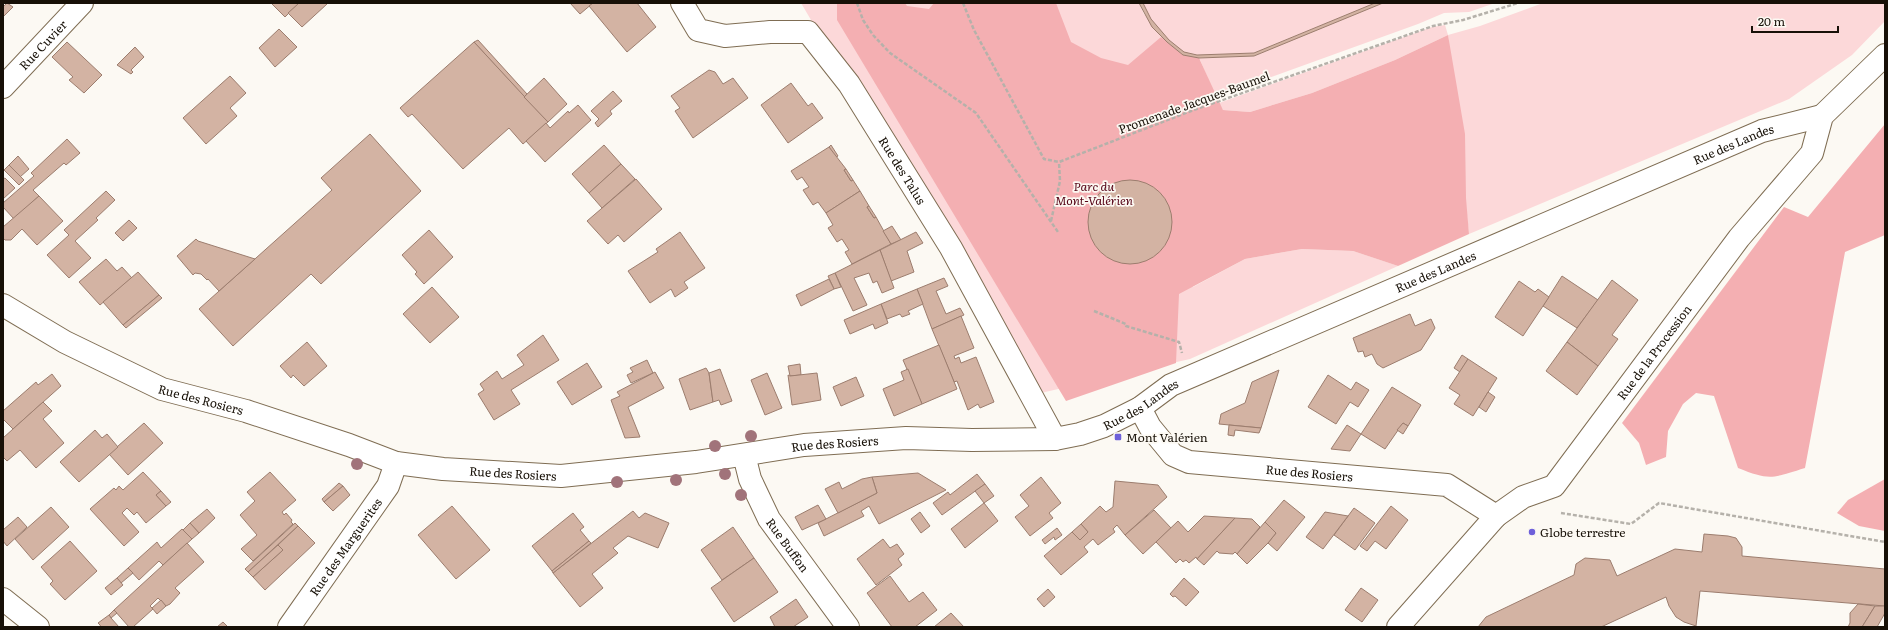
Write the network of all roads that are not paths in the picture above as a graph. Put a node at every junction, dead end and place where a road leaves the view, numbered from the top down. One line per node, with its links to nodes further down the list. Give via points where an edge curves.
1 (82, 3): 4 (street, Rue Cuvier)
2 (682, 3): 8 (street, Rue des Talus, via 698,30 705,32 726,36 808,32 849,84 951,248)
3 (1885, 55): 5 (street)
4 (3, 87)
5 (1822, 116): 7 (street, Rue des Landes, via 1754,134 1170,385); 11 (street, Rue de la Procession, via 1812,153 1739,238 1554,486 1523,497)
6 (3, 304): 10 (street, Rue des Rosiers, via 66,342 162,389 246,411)
7 (1140, 408): 8 (street, Rue des Landes, via 1104,426); 11 (street, Rue des Rosiers, via 1150,427 1173,455 1189,462 1447,485)
8 (1055, 439): 9 (street, Rue des Rosiers, via 906,438 804,445)
9 (744, 455): 10 (street, Rue des Rosiers, via 561,476 443,469); 15 (street, Rue Buffon, via 750,479 769,519)
10 (396, 463): 14 (street, Rue des Marguerites, via 388,486)
11 (1496, 516): 16 (street, Rue de la Procession)
12 (3, 599): 13 (street)
13 (38, 627)
14 (289, 627)
15 (848, 627)
16 (1398, 627)

